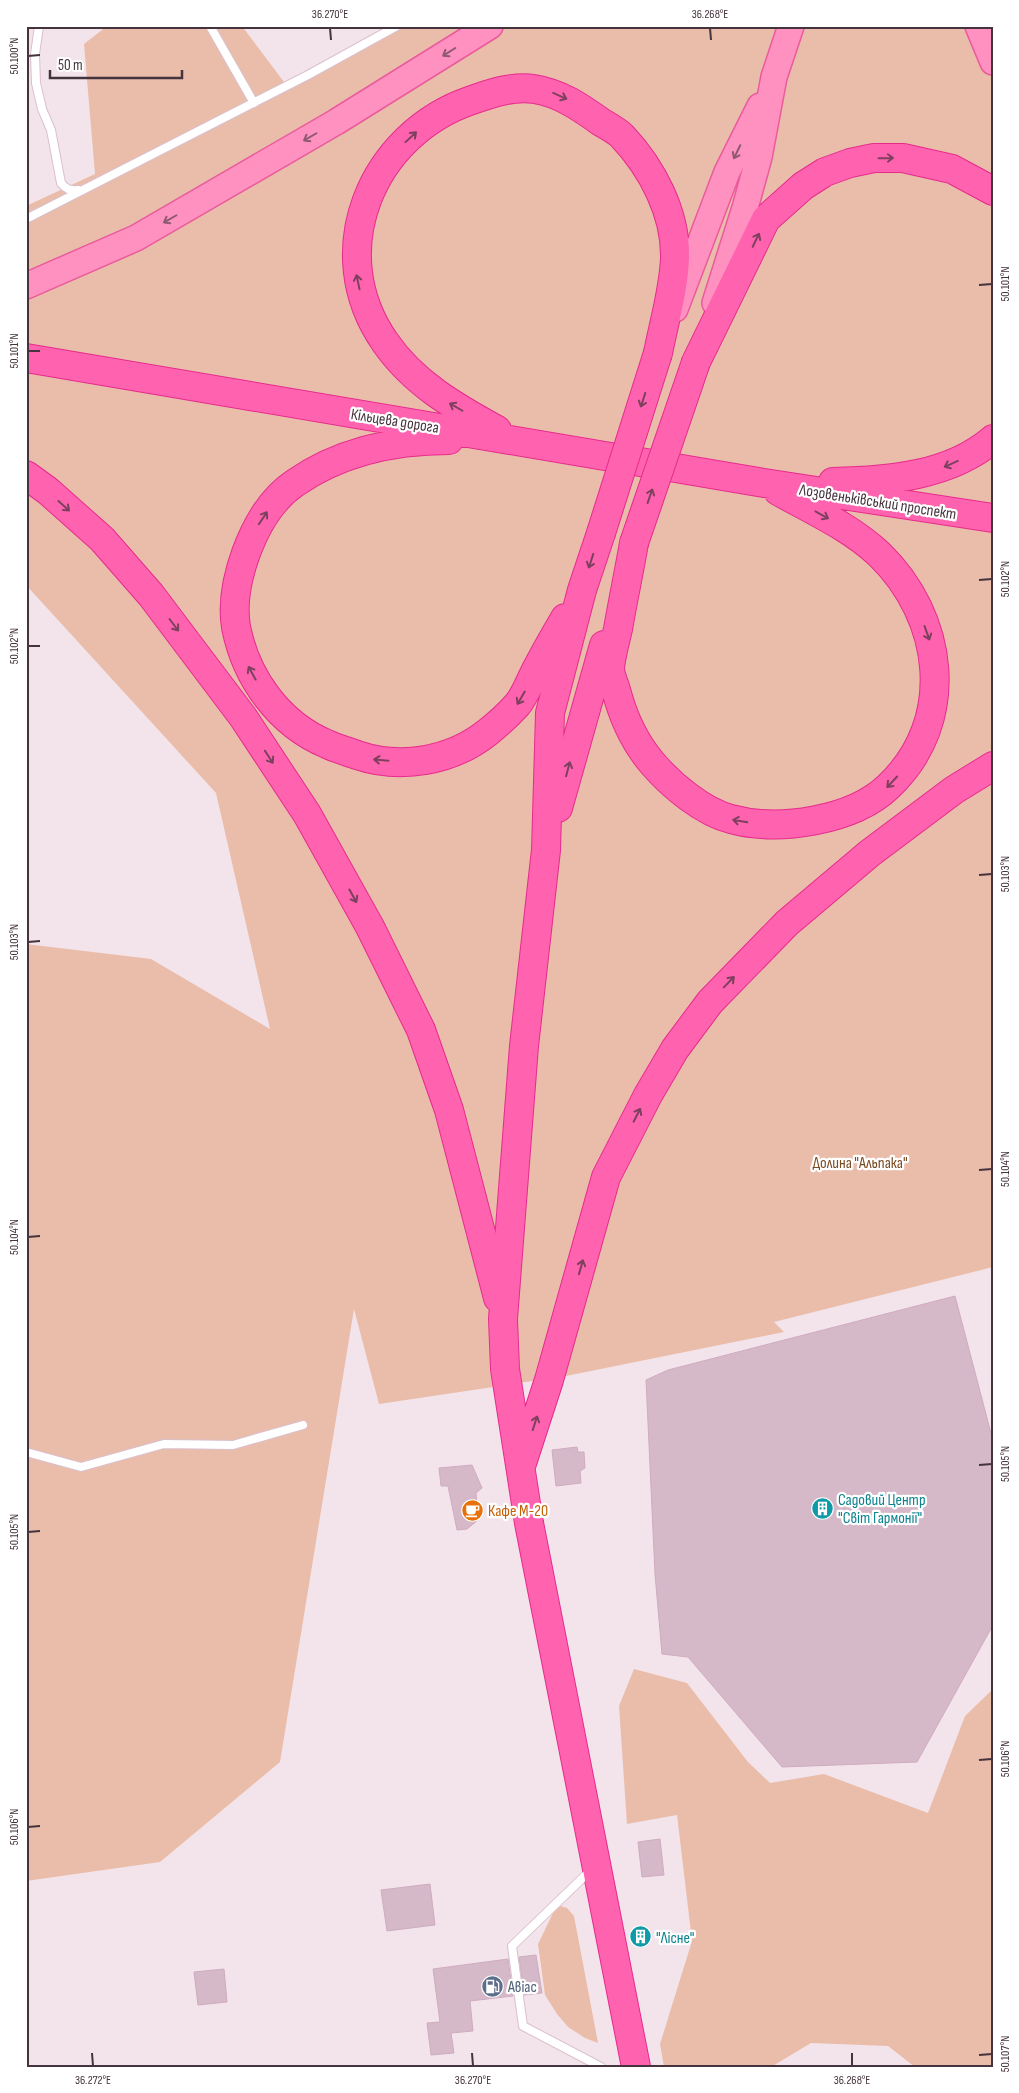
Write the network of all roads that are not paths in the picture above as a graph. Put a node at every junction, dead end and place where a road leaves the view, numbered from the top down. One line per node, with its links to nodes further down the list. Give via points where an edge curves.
1 (39, 26): 10 (lane, via 35,54 36,84 51,130 60,179 65,188)
2 (210, 26): 9 (lane)
3 (397, 26): 9 (lane)
4 (490, 26): 13 (main road, one-way to 13, via 336,122 136,238)
5 (791, 26): 8 (main road)
6 (978, 26): 7 (main road)
7 (993, 62)
8 (774, 77): 14 (main road, one-way to 14, via 727,172); 16 (main road, via 746,208)
9 (254, 103): 10 (lane)
10 (82, 190): 12 (lane)
11 (993, 191): 16 (highway, one-way to 11, via 766,219 803,186 825,172 874,158 903,158 952,169)
12 (26, 219)
13 (26, 286)
14 (658, 353): 17 (highway, one-way to 14, via 446,401 408,369 375,326 357,278 360,221 381,169 392,154 423,126 457,104 512,89 554,93 621,135 645,164 673,229 675,257); 23 (highway, one-way to 23, bridge)
15 (26, 358): 17 (highway, Кільцева дорога)
16 (696, 362): 22 (highway, one-way to 16, bridge)
17 (514, 439): 20 (highway, Кільцева дорога); 23 (highway, one-way to 17, via 518,704 488,733 454,752 416,762 374,761 326,744 298,727 275,707 249,670 236,626 236,596 241,568 254,532 275,500 295,483 331,463 382,445 429,440)
18 (993, 439): 20 (highway, one-way to 20, via 978,452 913,475 854,482)
19 (26, 475): 26 (highway, one-way to 26, via 102,540 152,595 243,717 312,822 370,927 421,1030 449,1110)
20 (764, 483): 21 (highway, Лозовеньківський проспект); 22 (highway, one-way to 22, via 857,535 880,555 912,596 931,644 934,706 925,736 909,763 888,787 859,806 831,817 796,823 759,824 729,819 697,803 668,782 629,729 610,670)
21 (993, 518)
22 (634, 543): 25 (highway, one-way to 22)
23 (582, 590): 25 (highway, via 550,713)
24 (993, 766): 29 (highway, one-way to 24, via 549,1380 606,1177 676,1049 710,1002 801,911 876,848 954,790)
25 (546, 850): 26 (highway, via 524,1046)
26 (503, 1319): 29 (highway, via 505,1369)
27 (303, 1425): 28 (lane, via 232,1445 164,1444 81,1467)
28 (26, 1452)
29 (520, 1469): 30 (highway)
30 (595, 1866): 31 (lane, via 512,1946 523,2026); 32 (highway)
31 (601, 2067)
32 (636, 2067)

